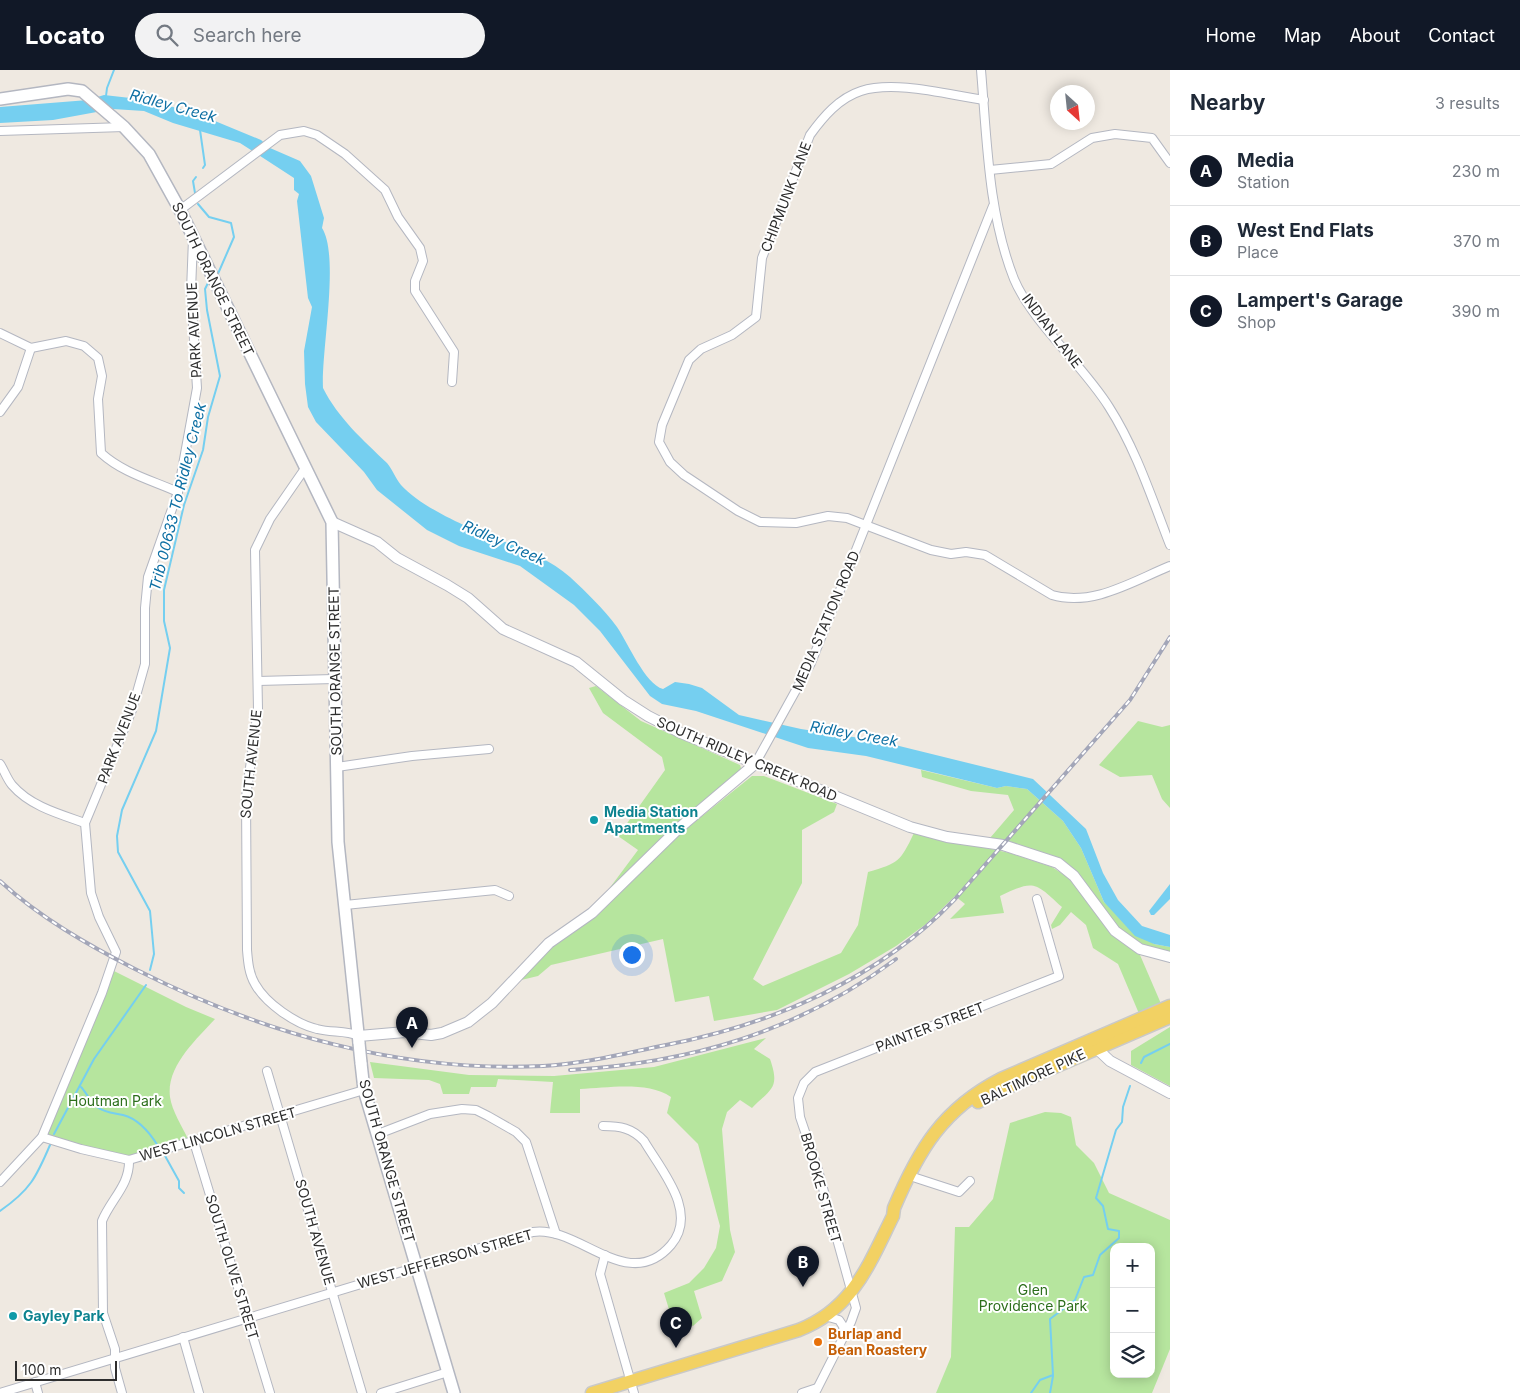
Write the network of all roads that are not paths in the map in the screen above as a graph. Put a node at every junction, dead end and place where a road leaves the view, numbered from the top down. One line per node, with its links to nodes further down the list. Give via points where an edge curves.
1 (981, 70): 3 (street, INDIAN LANE)
2 (0, 99): 4 (main road, SOUTH ORANGE STREET, via 72,88 92,97)
3 (984, 100): 7 (street, INDIAN LANE); 18 (street, CHIPMUNK LANE, via 902,88 879,88 861,91 842,100 821,120 810,136 762,258 756,318 732,336 701,349 689,360 662,425 659,442 670,462 684,475 760,522 796,523 828,516 847,518)
4 (124, 127): 5 (street); 9 (main road, SOUTH ORANGE STREET, via 149,154)
5 (0, 131)
6 (1170, 163): 7 (street, via 1152,138 1115,134 1092,138 1051,164)
7 (990, 170): 8 (street, INDIAN LANE)
8 (993, 206): 18 (street, MEDIA STATION ROAD); 19 (street, INDIAN LANE, via 1015,281 1033,310 1109,406 1133,453)
9 (180, 210): 10 (main road, SOUTH ORANGE STREET); 13 (street, via 274,140 292,132 317,135 345,154 385,190 398,217 420,248 423,261 415,281 415,292 454,352)
10 (193, 236): 15 (main road, SOUTH ORANGE STREET); 16 (street, PARK AVENUE, via 191,291 197,388)
11 (0, 333): 12 (street)
12 (31, 348): 14 (street, via 18,387); 16 (street, via 66,341 84,346 98,358 102,376 98,399 101,453 124,471)
13 (452, 382)
14 (0, 412)
15 (306, 467): 17 (main road, SOUTH ORANGE STREET); 22 (street, SOUTH AVENUE, via 270,519 255,550)
16 (178, 492): 27 (street, PARK AVENUE, via 148,577 145,664 132,710)
17 (332, 522): 21 (main road, SOUTH ORANGE STREET); 25 (street, SOUTH RIDLEY CREEK ROAD, via 377,542 397,558 468,598 503,629 576,662 648,716)
18 (866, 526): 20 (street, CHIPMUNK LANE, via 951,554 985,555 1052,595 1071,600 1090,598); 25 (street, MEDIA STATION ROAD, via 811,663)
19 (1170, 545)
20 (1170, 566)
21 (334, 679): 22 (street); 26 (main road, SOUTH ORANGE STREET)
22 (258, 682): 34 (street, SOUTH AVENUE, via 245,822 249,968 255,984 282,1011 316,1029 347,1031)
23 (489, 749): 26 (street)
24 (0, 764): 27 (street, via 11,784 29,799 52,812)
25 (755, 764): 31 (street, SOUTH RIDLEY CREEK ROAD, via 910,826 947,837 1003,844 1058,863 1074,876 1115,931 1140,949); 34 (street, MEDIA STATION ROAD, via 678,830 592,914 549,943 492,1003 468,1022 431,1035 405,1032)
26 (337, 767): 30 (main road, SOUTH ORANGE STREET, via 338,842)
27 (85, 823): 43 (street, PARK AVENUE, via 91,893 116,952)
28 (508, 896): 30 (street, via 495,890)
29 (1037, 899): 37 (street, PAINTER STREET, via 1060,976 815,1072)
30 (345, 905): 34 (main road, SOUTH ORANGE STREET)
31 (1170, 957)
32 (1170, 1006): 35 (main road, BALTIMORE PIKE)
33 (1170, 1017): 35 (main road, BALTIMORE PIKE)
34 (359, 1039): 38 (main road, SOUTH ORANGE STREET, bridge)
35 (1092, 1044): 39 (street, via 1110,1061); 46 (main road, BALTIMORE PIKE, via 972,1107 940,1138); 49 (main road, BALTIMORE PIKE, via 994,1083 953,1112 918,1156)
36 (267, 1071): 40 (street, SOUTH AVENUE)
37 (804, 1083): 54 (street, BROOKE STREET, via 798,1098 800,1117)
38 (364, 1090): 40 (street, WEST LINCOLN STREET); 42 (main road, SOUTH ORANGE STREET)
39 (1170, 1093)
40 (281, 1115): 44 (street, WEST LINCOLN STREET); 53 (street, SOUTH AVENUE)
41 (603, 1126): 51 (street, WEST JEFFERSON STREET, via 626,1128 644,1141 674,1192 682,1214 675,1240 654,1258 632,1263)
42 (378, 1134): 50 (street, via 444,1110 476,1110 488,1116 516,1132 526,1142); 52 (main road, SOUTH ORANGE STREET)
43 (42, 1137): 45 (street, WEST LINCOLN STREET); 48 (street)
44 (194, 1142): 45 (street, WEST LINCOLN STREET); 56 (street, SOUTH OLIVE STREET)
45 (129, 1160): 59 (street, via 130,1170 124,1186 102,1221 103,1313)
46 (916, 1178): 47 (street, via 960,1192); 49 (main road, BALTIMORE PIKE, via 900,1212)
47 (970, 1181)
48 (0, 1182)
49 (893, 1216): 54 (main road, via 862,1279)
50 (556, 1234): 51 (street, WEST JEFFERSON STREET); 52 (street, WEST JEFFERSON STREET, via 533,1232)
51 (605, 1255): 62 (street, via 600,1274)
52 (416, 1266): 53 (street, WEST JEFFERSON STREET); 60 (main road, SOUTH ORANGE STREET)
53 (332, 1292): 56 (street, WEST JEFFERSON STREET); 69 (street, SOUTH AVENUE)
54 (852, 1292): 55 (main road); 57 (street, BROOKE STREET, via 856,1310)
55 (825, 1316): 57 (street, via 839,1320); 62 (main road, via 799,1330)
56 (247, 1318): 58 (street, WEST JEFFERSON STREET); 68 (street, SOUTH OLIVE STREET)
57 (844, 1334): 63 (street, BROOKE STREET)
58 (183, 1337): 59 (street, WEST JEFFERSON STREET); 67 (street)
59 (116, 1358): 61 (street, WEST JEFFERSON STREET); 66 (street, via 115,1368)
60 (448, 1372): 70 (street); 71 (main road, SOUTH ORANGE STREET)
61 (34, 1382): 64 (street, WEST JEFFERSON STREET); 65 (street)
62 (633, 1387): 72 (main road)
63 (816, 1391): 73 (street)
64 (0, 1393)
65 (38, 1393)
66 (122, 1393)
67 (199, 1393)
68 (270, 1393)
69 (362, 1393)
70 (381, 1393)
71 (454, 1393)
72 (592, 1393)
73 (802, 1393)

